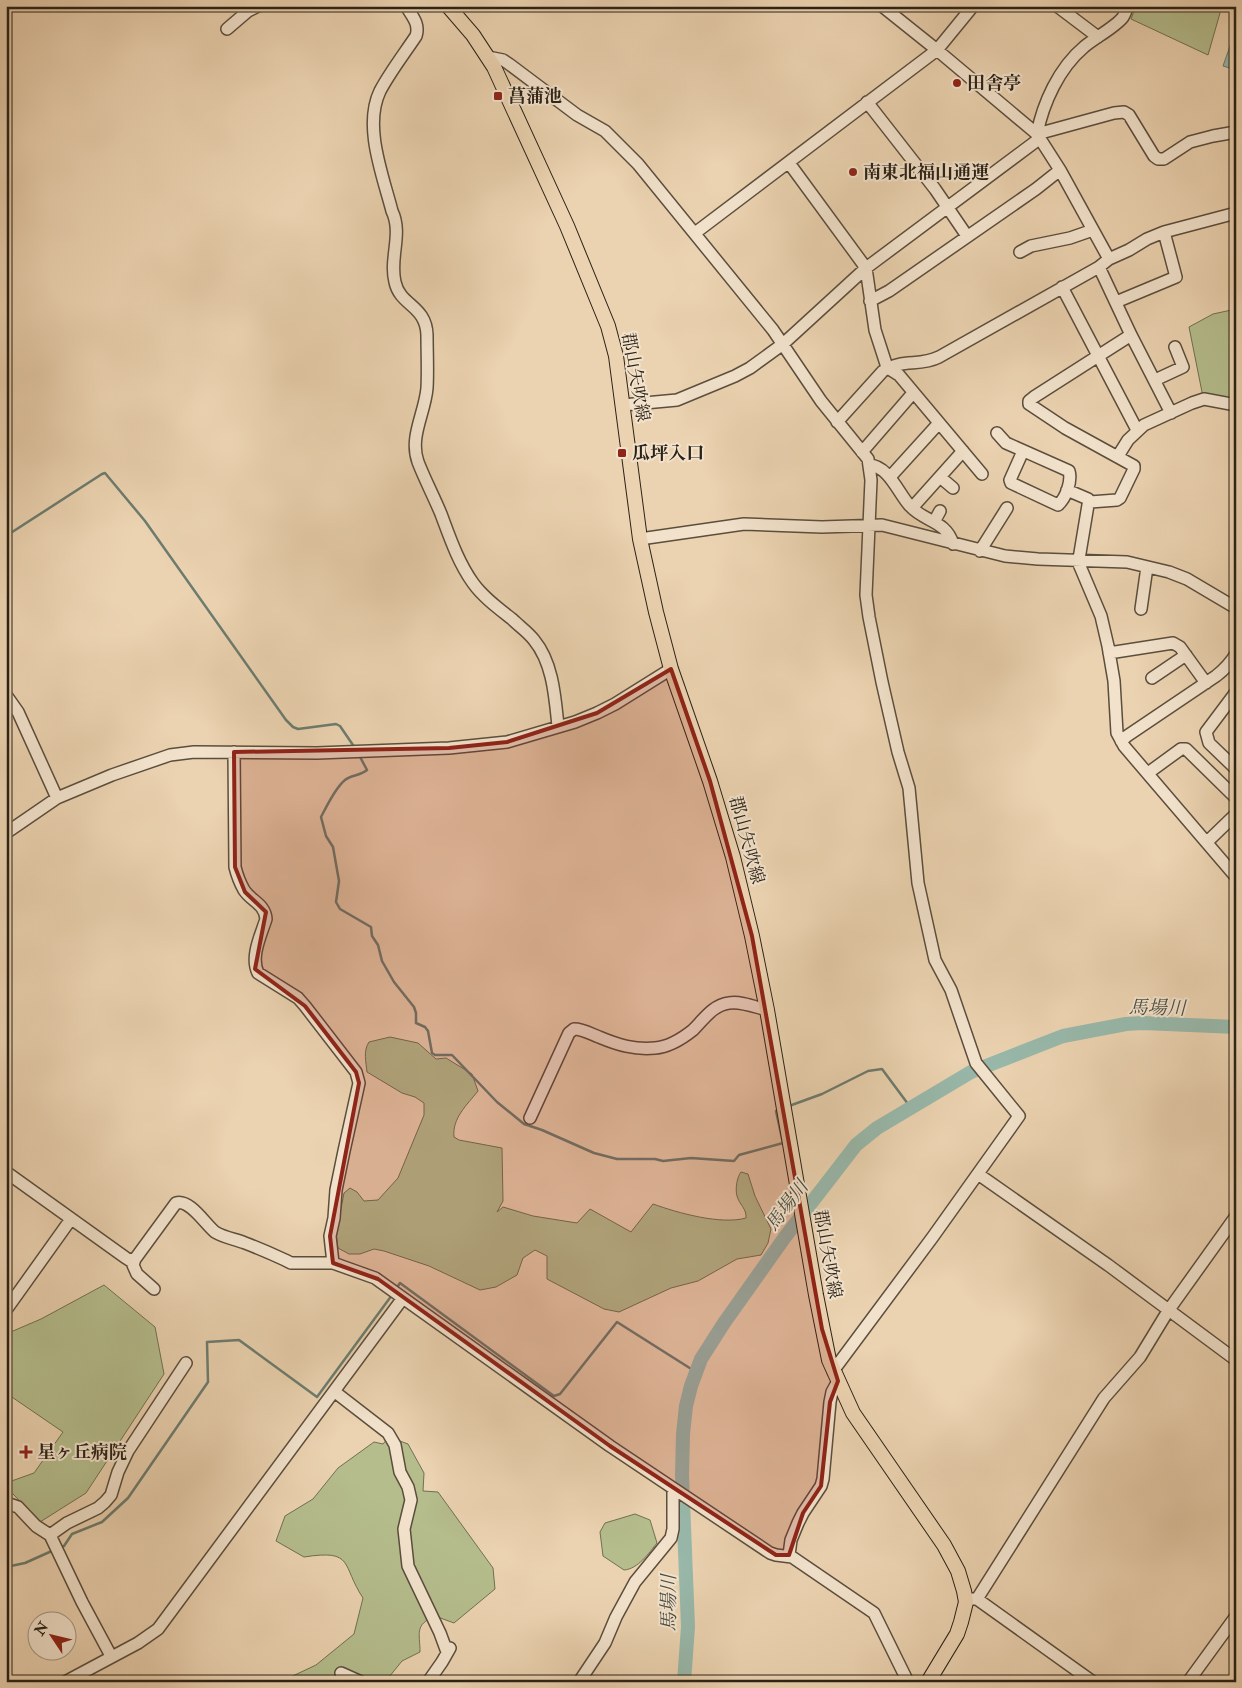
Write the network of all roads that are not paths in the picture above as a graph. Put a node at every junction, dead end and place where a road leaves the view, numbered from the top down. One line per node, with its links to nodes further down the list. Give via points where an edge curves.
1 (258, 6): 8 (street)
2 (406, 6): 75 (street, via 418,30 380,92 375,107 374,130 397,221 393,269 397,290 419,312 426,325 427,388 415,438 418,461 454,549 480,593 533,638 544,654)
3 (448, 6): 11 (main road, 郡山矢吹線)
4 (882, 6): 10 (street)
5 (973, 6): 10 (street)
6 (1057, 6): 9 (street)
7 (1128, 6): 9 (street, via 1123,18)
8 (227, 29)
9 (1098, 37): 14 (street, via 1068,65 1048,95)
10 (937, 50): 12 (street); 14 (street)
11 (488, 56): 21 (street, via 503,60 605,131 638,164); 37 (main road, 郡山矢吹線, via 600,305 616,356)
12 (867, 102): 15 (street); 17 (street)
13 (1236, 132): 14 (street, via 1190,142 1164,159 1154,156 1124,112)
14 (1038, 136): 16 (street); 17 (street)
15 (789, 163): 21 (street); 26 (street)
16 (1060, 170): 19 (street); 22 (street)
17 (948, 206): 22 (street); 26 (street)
18 (1236, 212): 20 (street)
19 (1093, 230): 23 (street); 24 (street)
20 (1164, 232): 24 (street); 29 (street, via 1176,277)
21 (695, 233): 31 (street)
22 (967, 236): 28 (street)
23 (1020, 252)
24 (1109, 258): 25 (street)
25 (1099, 267): 27 (street); 29 (street)
26 (866, 268): 28 (street); 31 (street)
27 (1062, 288): 33 (street); 34 (street, via 932,361 896,364)
28 (870, 301): 34 (street, via 875,330)
29 (1116, 302): 30 (street)
30 (1131, 334): 33 (street); 35 (street)
31 (783, 344): 37 (street, via 736,376 687,397); 40 (street)
32 (1175, 348): 35 (street, via 1183,367)
33 (1098, 357): 42 (street); 47 (street, via 1034,397 1029,404 1065,428)
34 (888, 368): 36 (street, via 899,375); 40 (street)
35 (1154, 380): 39 (street)
36 (914, 393): 41 (street); 45 (street)
37 (623, 405): 60 (main road, 郡山矢吹線)
38 (1236, 405): 39 (street, via 1204,399)
39 (1171, 413): 42 (street)
40 (837, 422): 45 (street)
41 (939, 424): 46 (street); 50 (street)
42 (1137, 430): 47 (street)
43 (997, 433): 44 (street, via 1002,441)
44 (1023, 451): 53 (street, via 1069,471); 53 (street, via 1011,483 1058,505)
45 (862, 452): 48 (street)
46 (963, 452): 49 (street); 51 (street)
47 (1118, 456): 54 (street, via 1134,466 1120,498)
48 (869, 465): 50 (street, via 876,466); 59 (street)
49 (982, 474)
50 (890, 477): 55 (street)
51 (940, 477): 52 (street); 55 (street)
52 (953, 488)
53 (1067, 490): 54 (street)
54 (1090, 502): 63 (street)
55 (912, 508): 58 (street)
56 (1007, 508): 62 (street)
57 (940, 511): 58 (street)
58 (934, 522): 61 (street, via 948,531)
59 (870, 525): 60 (street, via 744,524); 61 (street, via 882,525); 91 (street, via 866,568 869,617 898,752 909,788 918,883 936,960 951,990 976,1063 1019,1116)
60 (640, 539): 70 (main road, 郡山矢吹線)
61 (953, 544): 62 (street)
62 (980, 550): 63 (street, via 1038,560)
63 (1079, 559): 64 (street, via 1127,562); 67 (street, via 1101,616)
64 (1147, 567): 65 (street, via 1187,579); 66 (street)
65 (1236, 608)
66 (1141, 609)
67 (1109, 653): 69 (street, via 1172,643); 76 (street, via 1117,733)
68 (1236, 654): 72 (street)
69 (1186, 655): 71 (street); 72 (street)
70 (671, 669): 75 (street, via 606,709); 88 (main road, 郡山矢吹線, via 733,856)
71 (1152, 678)
72 (1206, 683): 76 (street)
73 (1236, 692): 78 (street, via 1206,732 1207,740)
74 (6, 695): 82 (street, via 18,712)
75 (558, 726): 77 (street, via 507,742 475,747 316,753)
76 (1121, 741): 81 (street)
77 (234, 752): 82 (street, via 170,755); 95 (street, via 235,867 245,892 266,912 254,959 255,969 298,998 356,1072 359,1083 336,1190 330,1236)
78 (1221, 754): 79 (street); 80 (street)
79 (1234, 763)
80 (1206, 769): 81 (street, via 1186,749 1181,749); 83 (street)
81 (1148, 774): 86 (street)
82 (58, 798): 85 (street)
83 (1236, 798)
84 (1236, 814): 86 (street)
85 (6, 833)
86 (1207, 842): 87 (street)
87 (1236, 876)
88 (767, 1010): 89 (street, via 741,1004 720,1005 691,1031 664,1047 655,1048 622,1046 574,1028); 102 (main road, 郡山矢吹線, via 822,1329)
89 (530, 1118)
90 (6, 1172): 93 (street)
91 (978, 1174): 99 (street); 102 (street)
92 (1236, 1216): 99 (street)
93 (71, 1218): 94 (street, via 129,1260); 98 (street)
94 (135, 1259): 95 (street, via 176,1203 184,1202 222,1236 291,1262); 96 (street, via 135,1271)
95 (333, 1263): 97 (street, via 375,1278)
96 (154, 1288)
97 (403, 1298): 103 (street); 104 (street)
98 (6, 1310)
99 (1168, 1311): 100 (street); 108 (street, via 1140,1357 1104,1398)
100 (1236, 1360)
101 (186, 1363): 106 (street, via 128,1451 111,1495 98,1508 67,1522)
102 (835, 1376): 107 (street, via 822,1486 803,1513); 108 (main road, 郡山矢吹線, via 853,1413 952,1559)
103 (334, 1392): 110 (street, via 158,1630); 114 (street, via 388,1433 395,1445 400,1472 411,1500 404,1530 408,1566 448,1650)
104 (675, 1491): 107 (street, via 770,1553); 115 (street, via 671,1538 635,1582 605,1643)
105 (6, 1503): 106 (street, via 18,1507)
106 (50, 1535): 110 (street)
107 (789, 1555): 116 (street, via 874,1613)
108 (971, 1599): 117 (main road, 郡山矢吹線, via 957,1634); 118 (street)
109 (1236, 1616): 119 (street)
110 (111, 1656): 112 (street)
111 (341, 1673): 113 (street)
112 (65, 1682)
113 (361, 1682)
114 (428, 1682)
115 (579, 1682)
116 (908, 1682)
117 (928, 1682)
118 (1093, 1682)
119 (1188, 1682)

